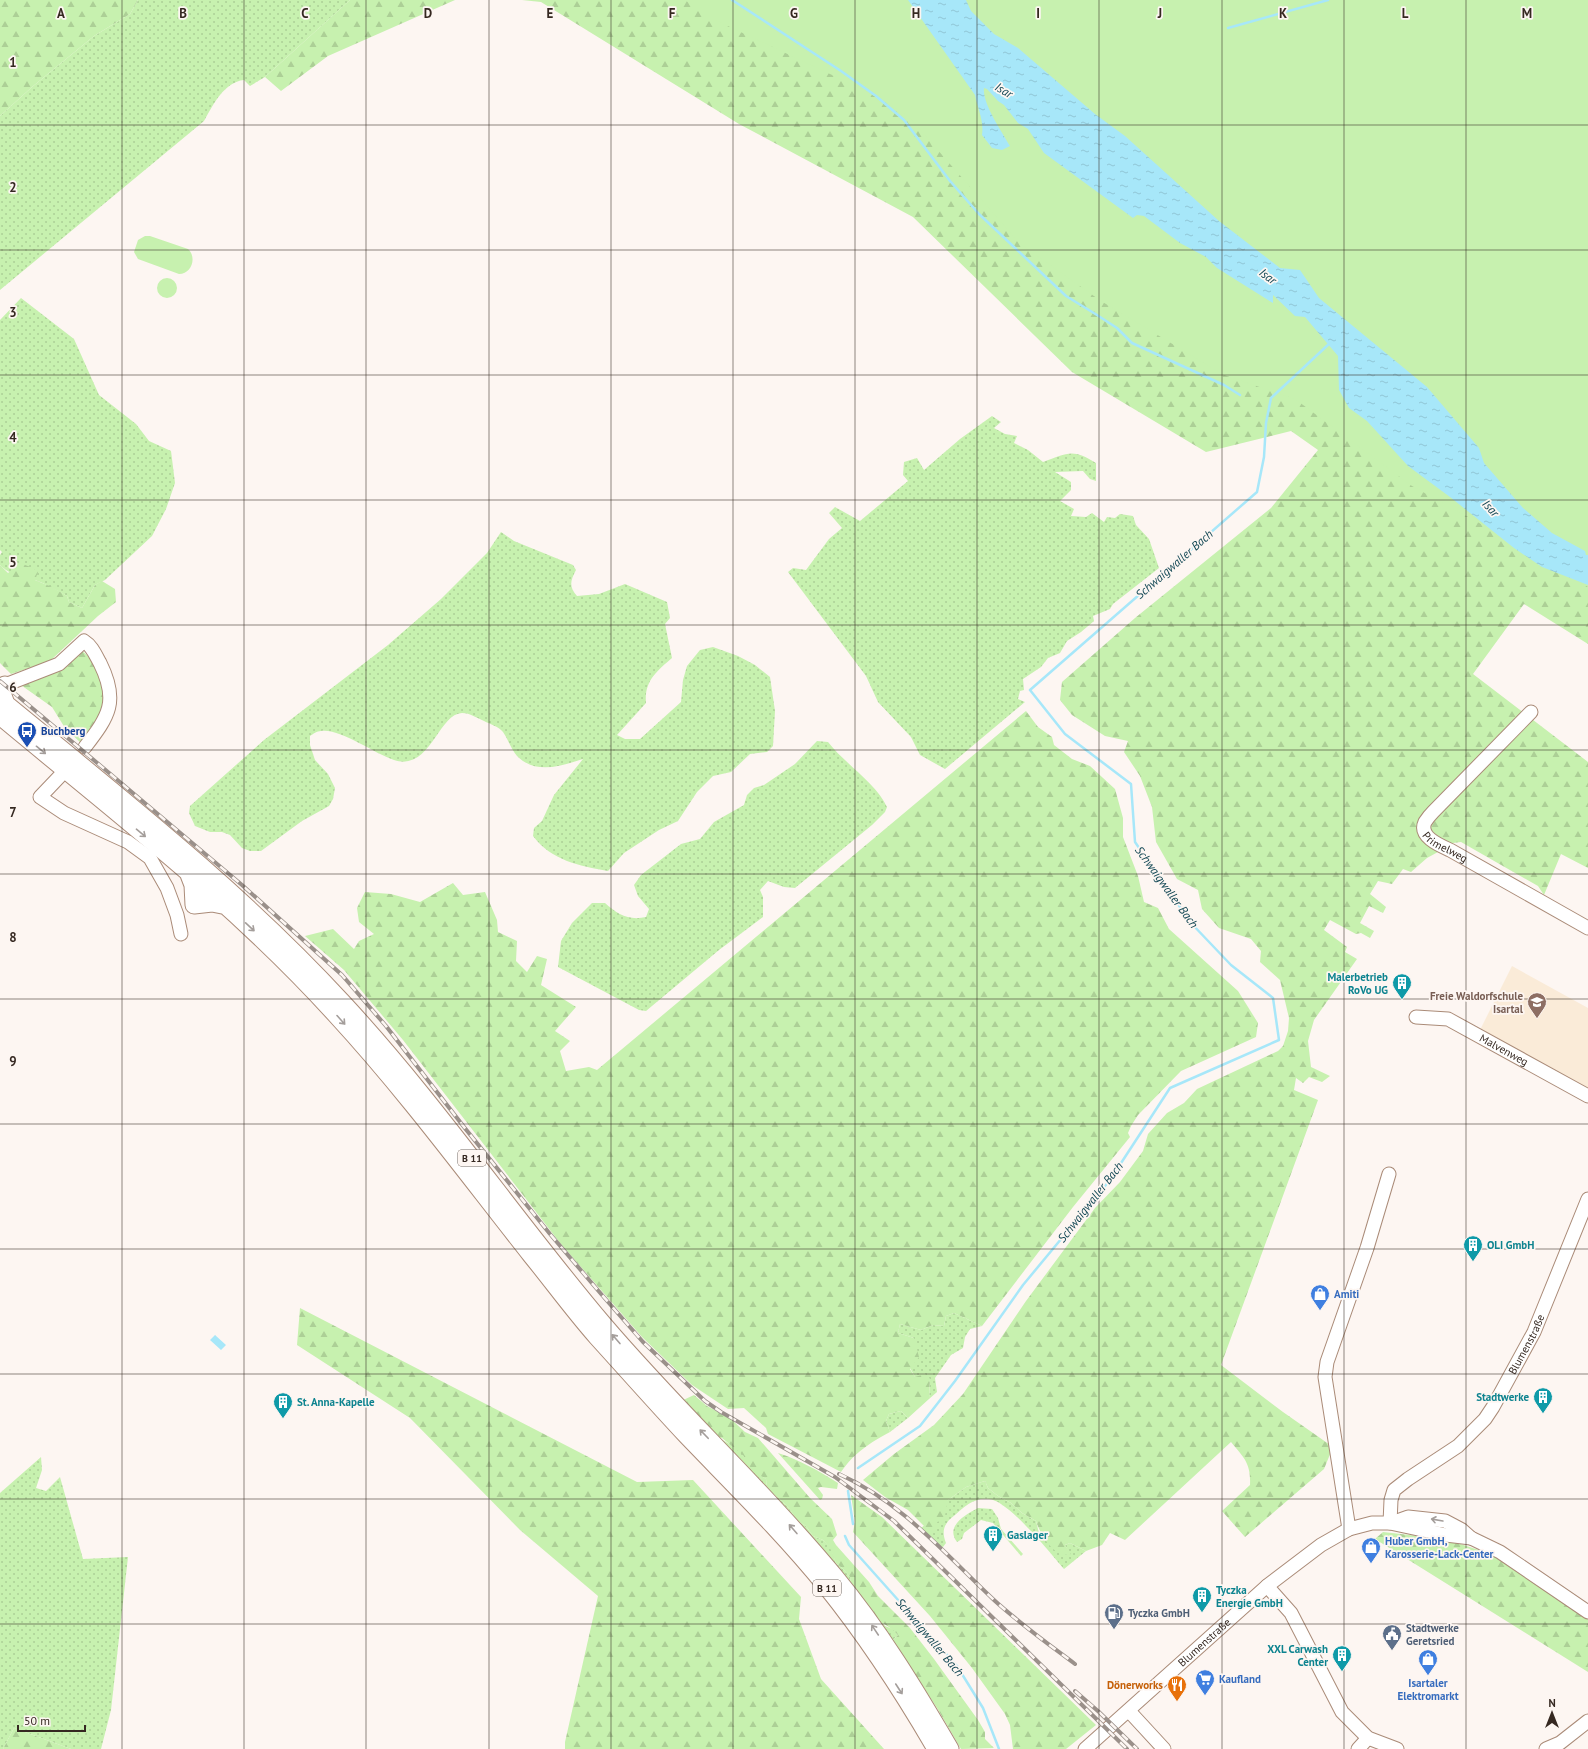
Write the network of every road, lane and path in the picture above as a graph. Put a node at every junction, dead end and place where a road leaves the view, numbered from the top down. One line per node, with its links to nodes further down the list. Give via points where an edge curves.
1 (2, 698): 3 (street, via 59,664 84,641 90,645 107,676 111,694 102,725); 5 (main road, B 11, one-way to 5); 23 (main road, B 11, one-way to 1, via 893,1656 837,1579 777,1510 656,1384 604,1325 554,1265 400,1066 343,1002 289,947 199,864)
2 (1530, 712): 9 (street, Primelweg, via 1433,812 1425,823 1425,830 1433,842)
3 (86, 747)
4 (60, 776): 8 (street, via 40,797 64,813 128,842 150,858 167,888)
5 (188, 872): 6 (main road, via 193,885); 7 (main road, B 11)
6 (194, 905): 7 (main road, via 212,903); 8 (street)
7 (227, 906): 22 (main road, B 11, one-way to 22, via 334,1012 391,1077 593,1333 656,1403 772,1523 826,1586 868,1642)
8 (177, 915): 10 (street)
9 (1588, 928)
10 (181, 934)
11 (1416, 1017): 12 (street, Malvenweg, via 1448,1019)
12 (1588, 1096)
13 (1389, 1174): 16 (street, via 1367,1248 1327,1362 1330,1414)
14 (1588, 1199): 15 (street, Blumenstraße, via 1534,1332 1494,1407 1458,1446 1394,1490)
15 (1390, 1523): 16 (street, Blumenstraße, via 1372,1523); 18 (street, via 1471,1538 1500,1552)
16 (1348, 1529): 17 (street, Blumenstraße, via 1321,1545)
17 (1268, 1586): 19 (street, Blumenstraße); 21 (street, via 1291,1613 1342,1712)
18 (1588, 1612)
19 (1129, 1711): 24 (street, Blumenstraße); 25 (street)
20 (1588, 1721): 28 (street, via 1560,1743)
21 (1368, 1738): 26 (street); 27 (street)
22 (936, 1749)
23 (950, 1749)
24 (1085, 1749)
25 (1164, 1749)
26 (1358, 1749)
27 (1397, 1749)
28 (1546, 1749)

